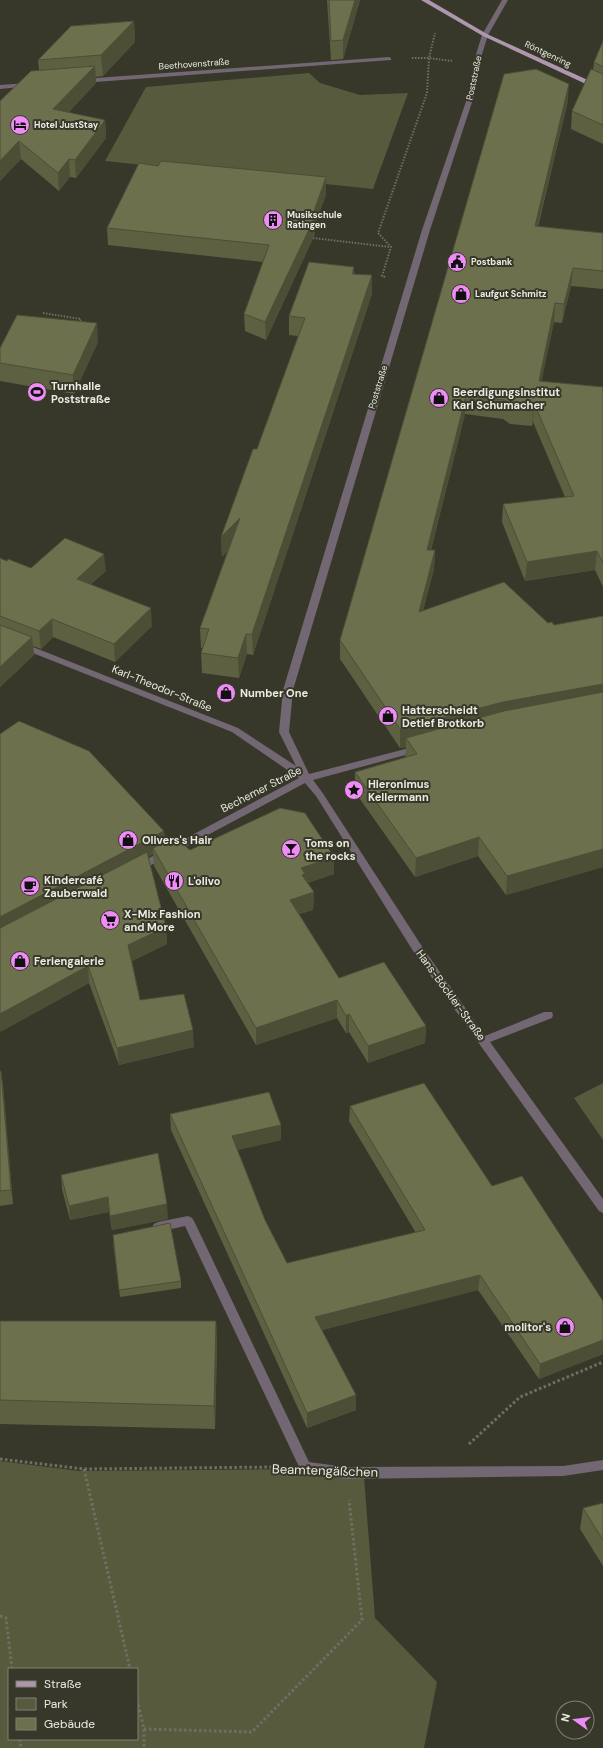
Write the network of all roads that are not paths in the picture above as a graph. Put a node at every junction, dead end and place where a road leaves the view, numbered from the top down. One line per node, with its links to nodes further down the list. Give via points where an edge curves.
1 (424, 0): 3 (main road, Röntgenring)
2 (505, 0): 3 (street, Poststraße)
3 (485, 35): 8 (main road, Röntgenring); 11 (street, Poststraße, via 476,64 473,90 426,230 288,690 284,732)
4 (389, 59): 5 (street, Beethovenstraße)
5 (72, 82)
6 (32, 85): 7 (street)
7 (0, 87)
8 (603, 90)
9 (0, 637): 11 (street, Karl-Theodor-Straße, via 235,730)
10 (428, 746): 11 (street, Bechemer Straße)
11 (306, 778): 12 (street, Bechemer Straße); 14 (street, Hans-Böckler-Straße, via 419,951)
12 (131, 872)
13 (548, 1015): 14 (street)
14 (483, 1041): 15 (street, Hans-Böckler-Straße)
15 (603, 1208)
16 (150, 1229): 17 (street, Beamtengäßchen, via 188,1221 305,1467 346,1473 563,1471)
17 (603, 1465)

